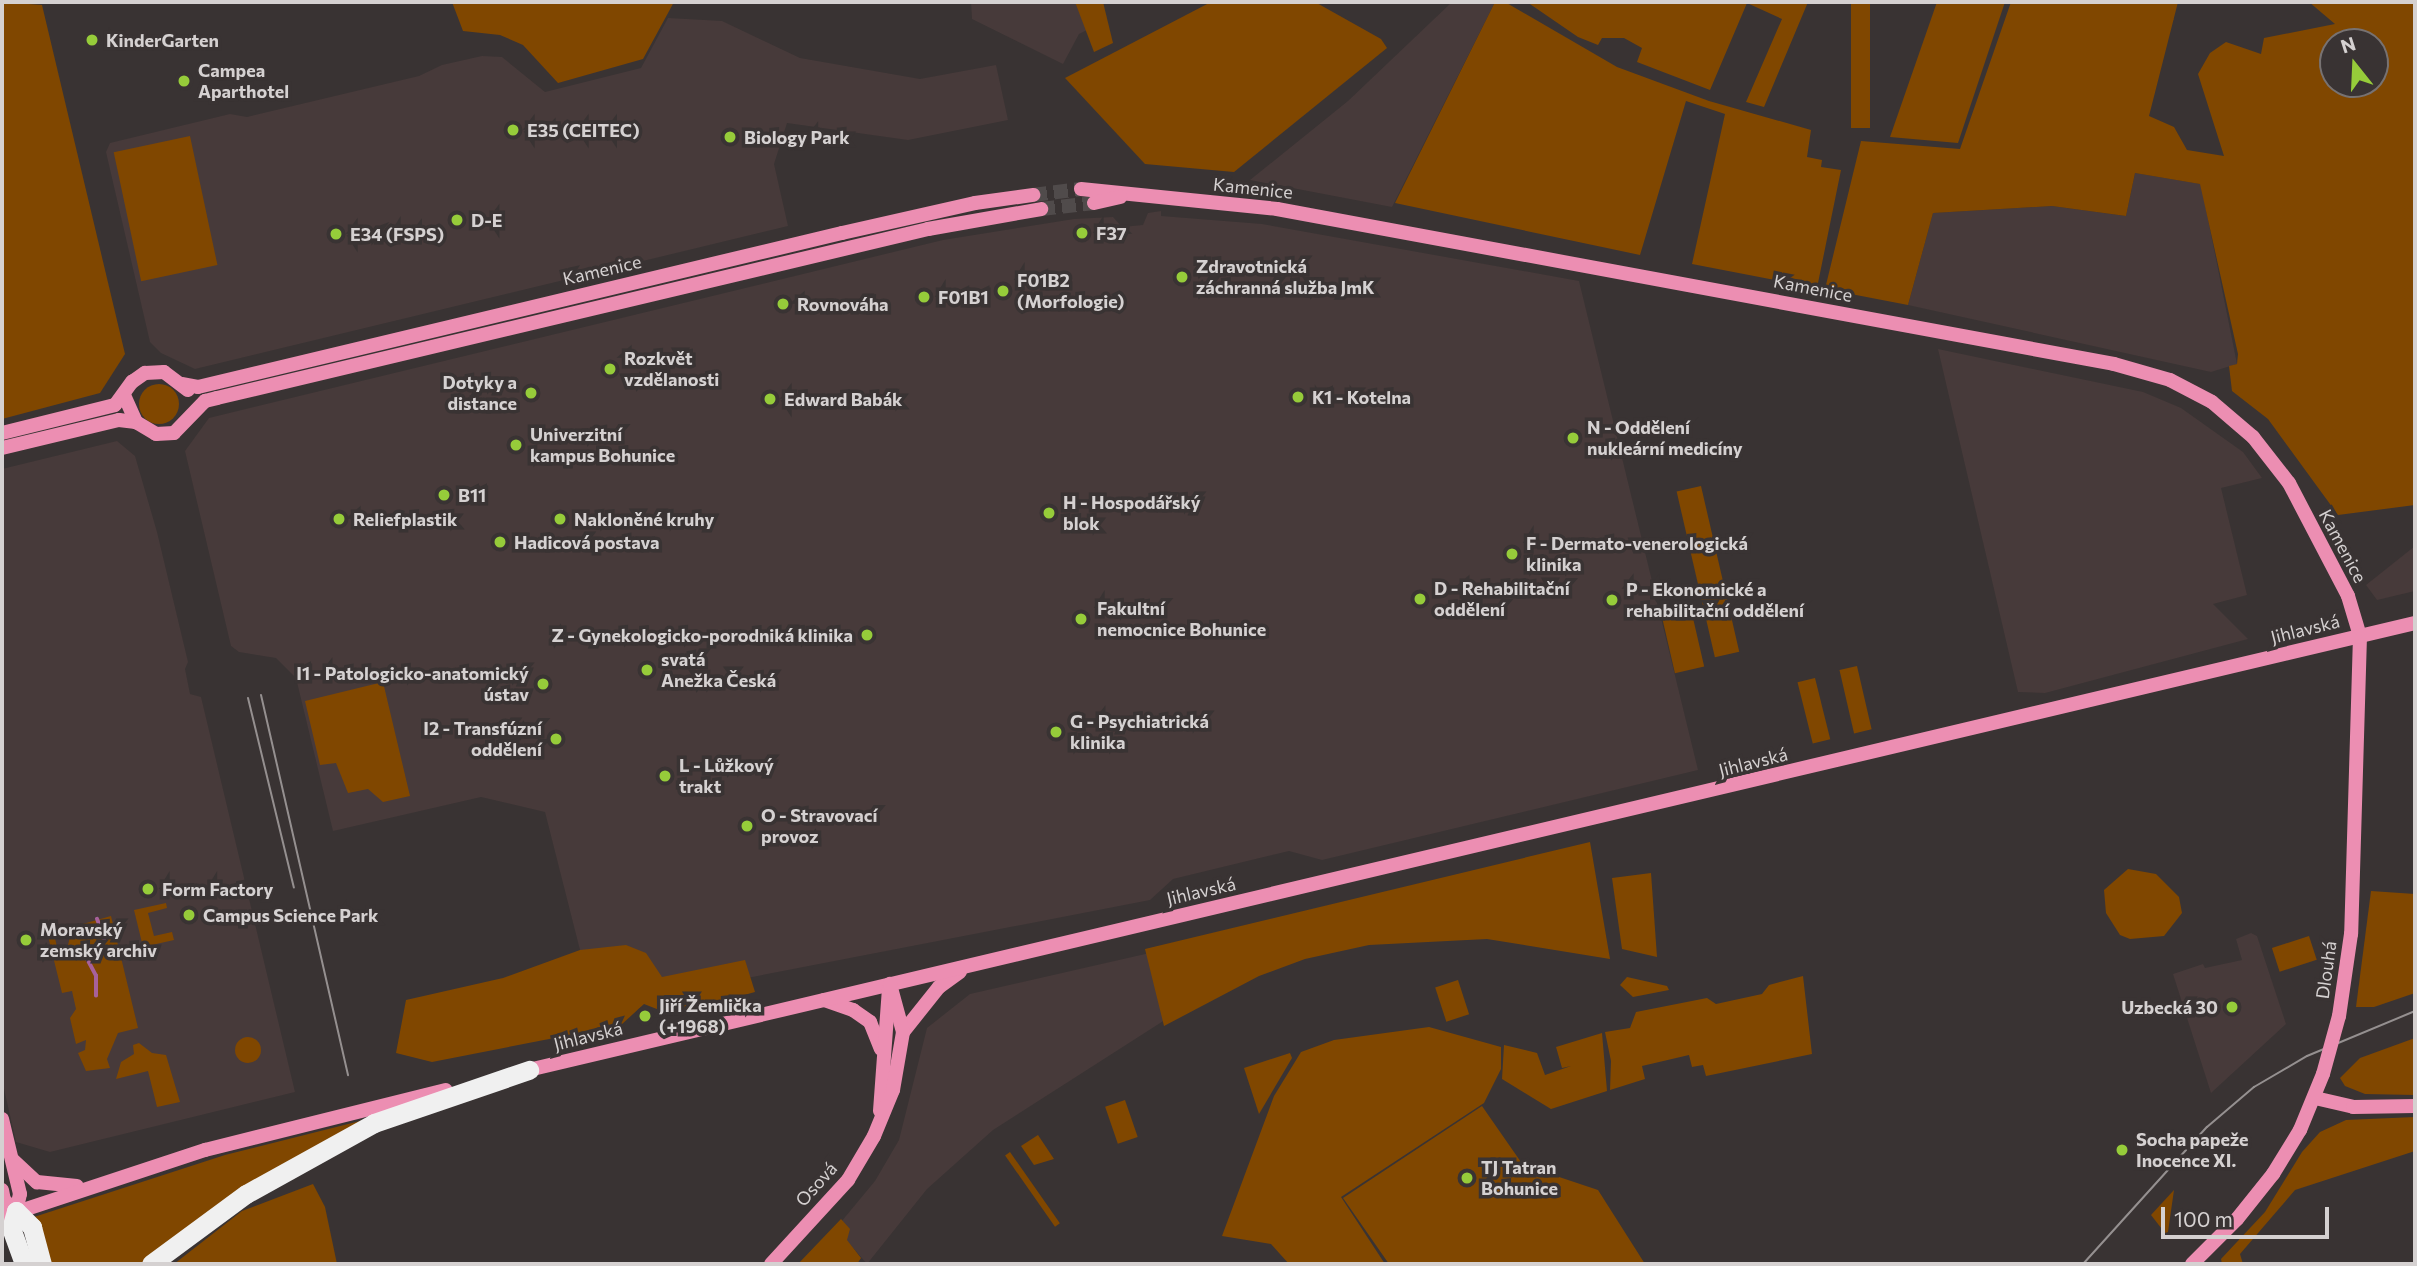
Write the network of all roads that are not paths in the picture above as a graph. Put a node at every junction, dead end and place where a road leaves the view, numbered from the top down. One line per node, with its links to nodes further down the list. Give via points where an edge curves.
1 (1081, 189): 3 (street, Kamenice)
2 (1033, 195): 6 (street, Kamenice, via 868,227 198,387)
3 (1122, 197): 4 (street, Kamenice); 13 (street, Kamenice, via 1277,209 2114,364 2170,380 2212,402 2253,437 2289,483 2348,596)
4 (1094, 203)
5 (1041, 209): 8 (street, Kamenice, via 928,229 294,379 205,401)
6 (183, 384): 7 (street, Kamenice, via 164,372 149,372 135,378); 8 (street)
7 (124, 395): 9 (street); 10 (street, Kamenice, via 115,405)
8 (195, 410): 9 (street, Kamenice, via 188,424 174,433 156,434)
9 (136, 422): 11 (street, Kamenice, via 119,420)
10 (2, 433)
11 (2, 448)
12 (2415, 623): 13 (street, Jihlavská)
13 (2360, 636): 14 (street, Jihlavská); 20 (street, Dlouhá, bridge, via 2351,934 2339,1016)
14 (967, 967): 15 (street, Jihlavská); 17 (street, via 939,987)
15 (890, 984): 16 (street, Jihlavská); 17 (street); 18 (street, Osová)
16 (822, 999): 18 (street, via 870,1022); 19 (street, Jihlavská)
17 (903, 1032): 23 (street, Osová, via 893,1090)
18 (883, 1059): 23 (street, Osová)
19 (529, 1070): 25 (street, Jihlavská, via 268,1133); 32 (highway, via 374,1123 246,1195)
20 (2315, 1098): 21 (street, via 2353,1107); 34 (street, Dlouhá, via 2273,1174)
21 (2415, 1106)
22 (2, 1119): 24 (street)
23 (880, 1123): 33 (street, Osová, via 848,1180)
24 (11, 1156): 25 (street, via 37,1182); 27 (street, via 19,1194)
25 (89, 1186): 27 (street, Jihlavská)
26 (2, 1190): 27 (street)
27 (9, 1214): 30 (highway); 31 (highway, via 32,1227)
28 (2, 1256): 29 (highway)
29 (16, 1264)
30 (24, 1264)
31 (41, 1264)
32 (151, 1264)
33 (771, 1264)
34 (2192, 1264)

